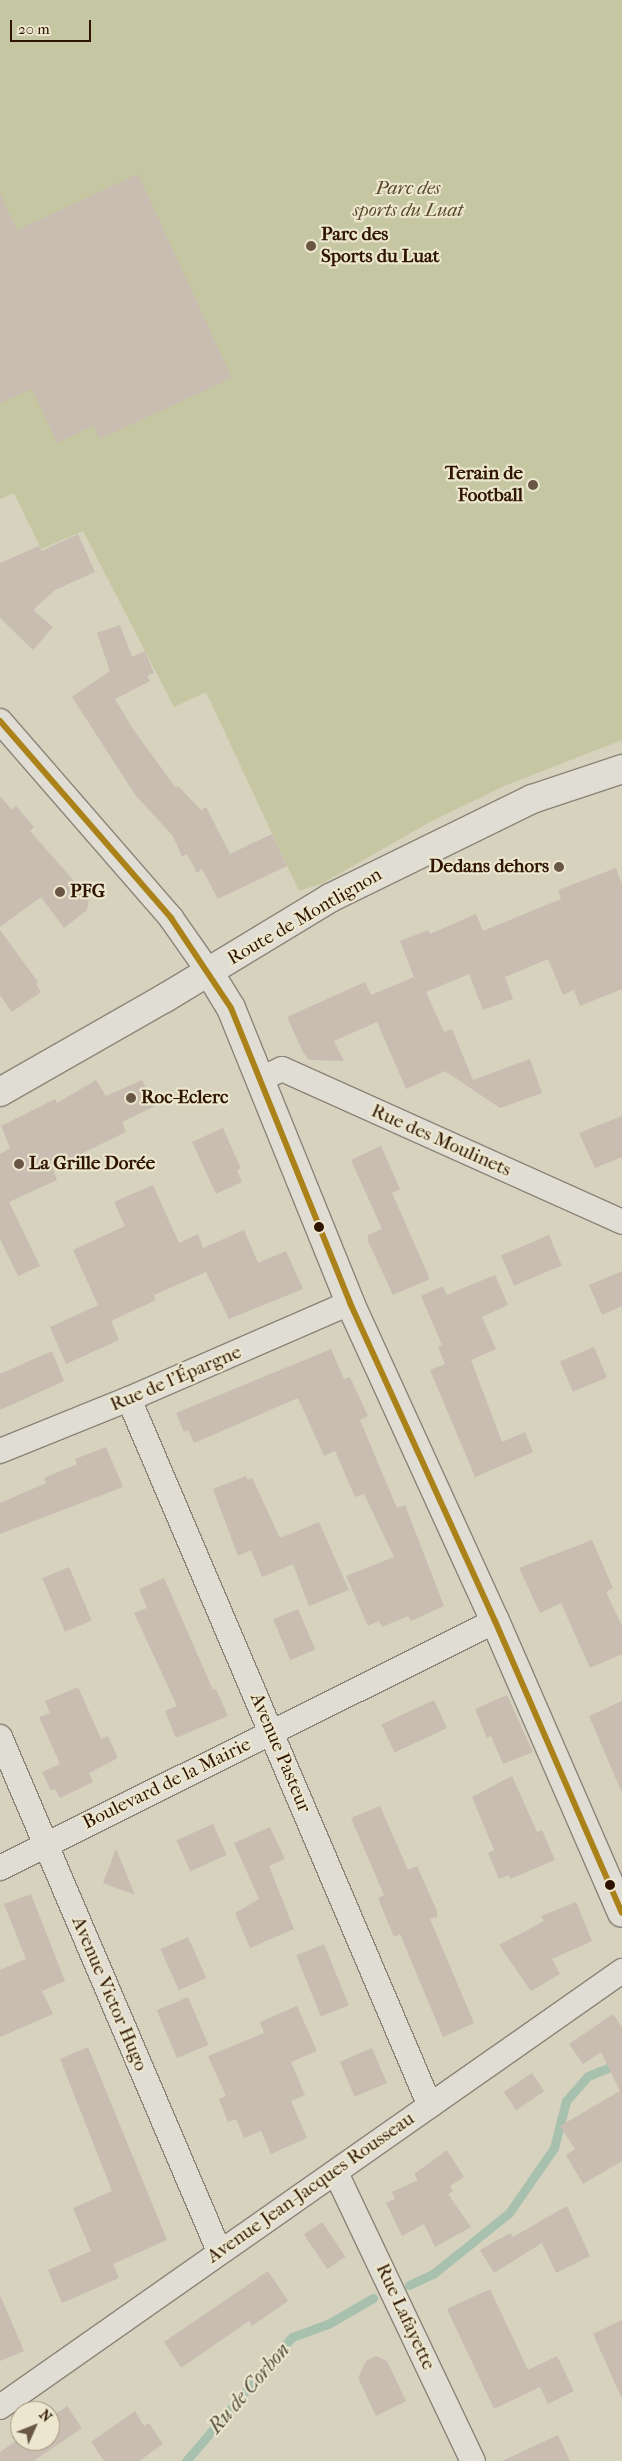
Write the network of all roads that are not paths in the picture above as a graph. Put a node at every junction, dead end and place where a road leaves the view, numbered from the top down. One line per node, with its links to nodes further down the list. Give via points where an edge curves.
1 (0, 721): 3 (street, via 171,918)
2 (622, 769): 3 (street, Route de Montlignon, via 523,803 330,898)
3 (209, 972): 4 (street, via 231,1008); 5 (street, Route de Montlignon)
4 (260, 1079): 6 (street, Rue des Moulinets, via 282,1069); 7 (street)
5 (0, 1092)
6 (622, 1222)
7 (350, 1303): 8 (street, Rue de l'Épargne); 10 (street)
8 (129, 1399): 9 (street, Rue de l'Épargne); 11 (street, Avenue Pasteur)
9 (0, 1451)
10 (495, 1621): 11 (street, Boulevard de la Mairie); 15 (street)
11 (271, 1733): 13 (street, Boulevard de la Mairie); 17 (street, Avenue Pasteur)
12 (0, 1737): 13 (street, Avenue Victor Hugo)
13 (46, 1845): 14 (street, Boulevard de la Mairie); 19 (street, Avenue Victor Hugo)
14 (0, 1868)
15 (622, 1913)
16 (622, 1971): 17 (street, Avenue Jean-Jacques Rousseau)
17 (430, 2106): 18 (street, Avenue Jean-Jacques Rousseau)
18 (336, 2173): 19 (street, Avenue Jean-Jacques Rousseau); 21 (street, Rue Lafayette)
19 (219, 2251): 20 (street, Avenue Jean-Jacques Rousseau)
20 (0, 2407)
21 (473, 2461)

